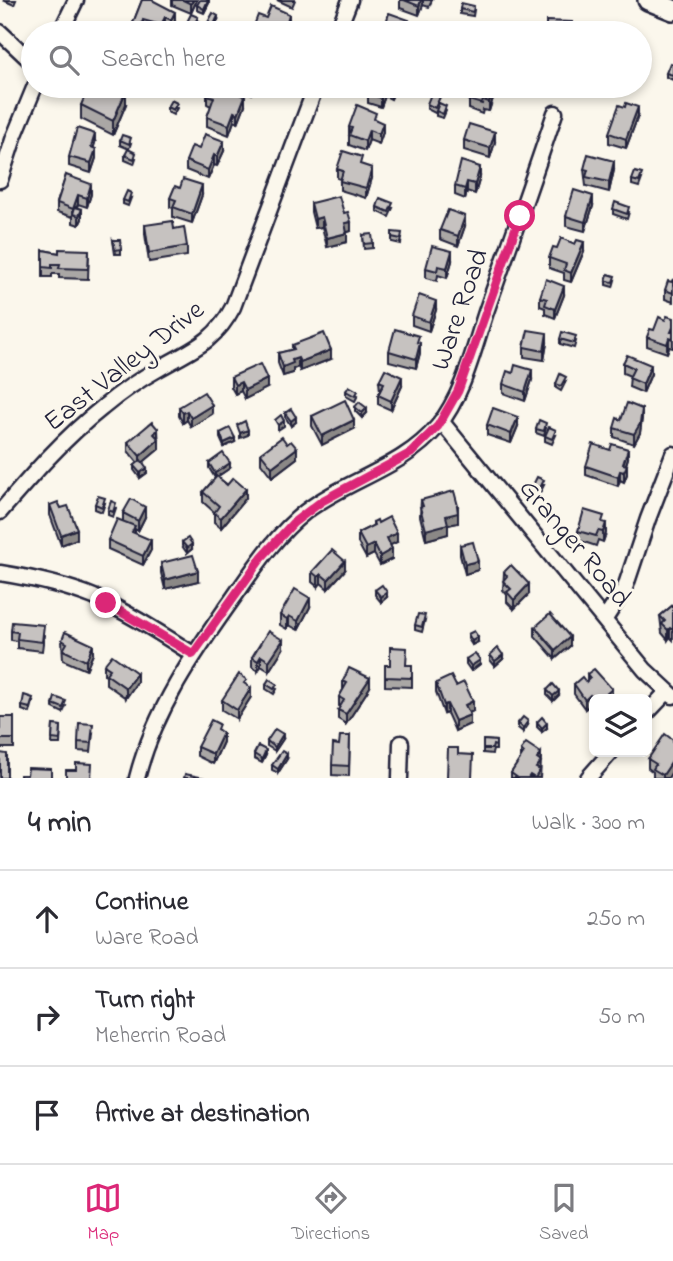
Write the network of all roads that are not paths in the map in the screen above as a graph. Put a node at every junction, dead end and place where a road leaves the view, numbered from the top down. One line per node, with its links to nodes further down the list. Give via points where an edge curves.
1 (76, 0): 5 (street)
2 (350, 0): 6 (street)
3 (648, 0): 4 (main road)
4 (673, 10)
5 (66, 21)
6 (342, 21)
7 (0, 32): 8 (street)
8 (21, 52)
9 (30, 98): 12 (street)
10 (311, 98): 15 (street, East Valley Drive, via 233,307 218,332 101,409)
11 (555, 113): 13 (street, Ware Road, via 458,391)
12 (0, 180)
13 (441, 421): 17 (street, Granger Road); 18 (street, Ware Road, via 411,453 322,501 282,533)
14 (673, 454): 17 (street, via 625,588)
15 (0, 512)
16 (0, 573): 18 (street, via 92,596)
17 (605, 619): 19 (street, Granger Road)
18 (193, 654): 23 (street, Ware Road, via 152,730)
19 (670, 694): 20 (street)
20 (652, 709)
21 (401, 743): 24 (street)
22 (607, 757): 25 (street)
23 (136, 778)
24 (400, 778)
25 (588, 778)

